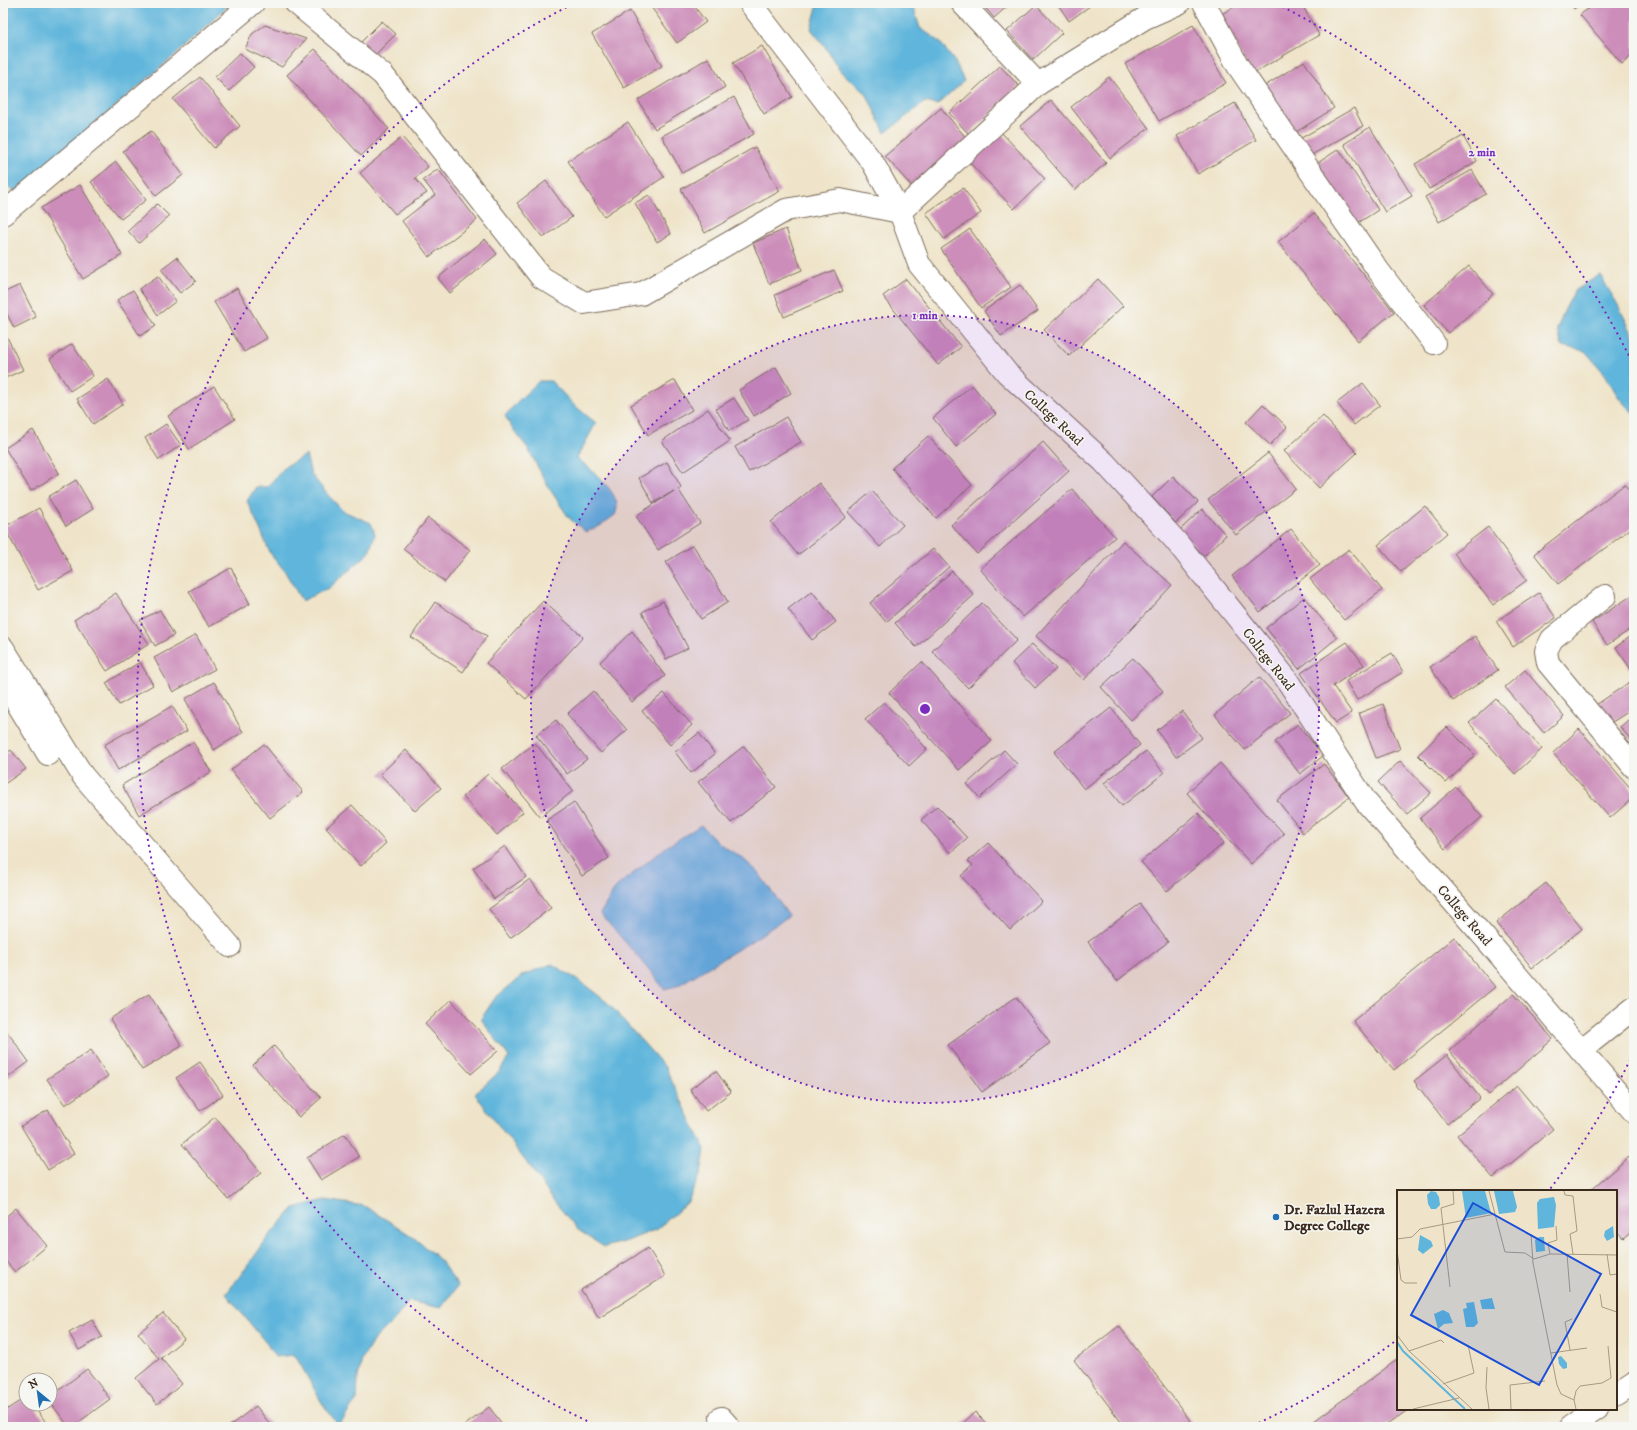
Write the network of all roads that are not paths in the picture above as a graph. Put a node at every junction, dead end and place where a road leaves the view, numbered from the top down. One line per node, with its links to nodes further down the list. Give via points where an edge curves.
1 (253, 3): 9 (street)
2 (296, 3): 8 (street, via 383,75 541,277 584,303 641,294 786,210 840,200)
3 (750, 3): 8 (street, College Road, via 873,163)
4 (962, 3): 7 (street)
5 (1179, 3): 7 (street, via 1145,18)
6 (1204, 3): 10 (street, via 1238,66 1378,270)
7 (1038, 84): 8 (street)
8 (900, 212): 18 (street, College Road, via 919,264 1007,373 1104,462 1175,540 1285,677 1366,802)
9 (3, 214)
10 (1434, 343)
11 (1605, 596): 15 (street, via 1552,639 1546,651 1548,663)
12 (3, 648): 16 (street, via 83,776)
13 (3, 680): 14 (street)
14 (48, 754)
15 (1634, 768)
16 (230, 946)
17 (1634, 1008): 18 (street)
18 (1581, 1050): 19 (street, College Road)
19 (1634, 1112)
20 (1634, 1383): 21 (street)
21 (1617, 1395)
22 (1596, 1410): 23 (street)
23 (1571, 1427)

